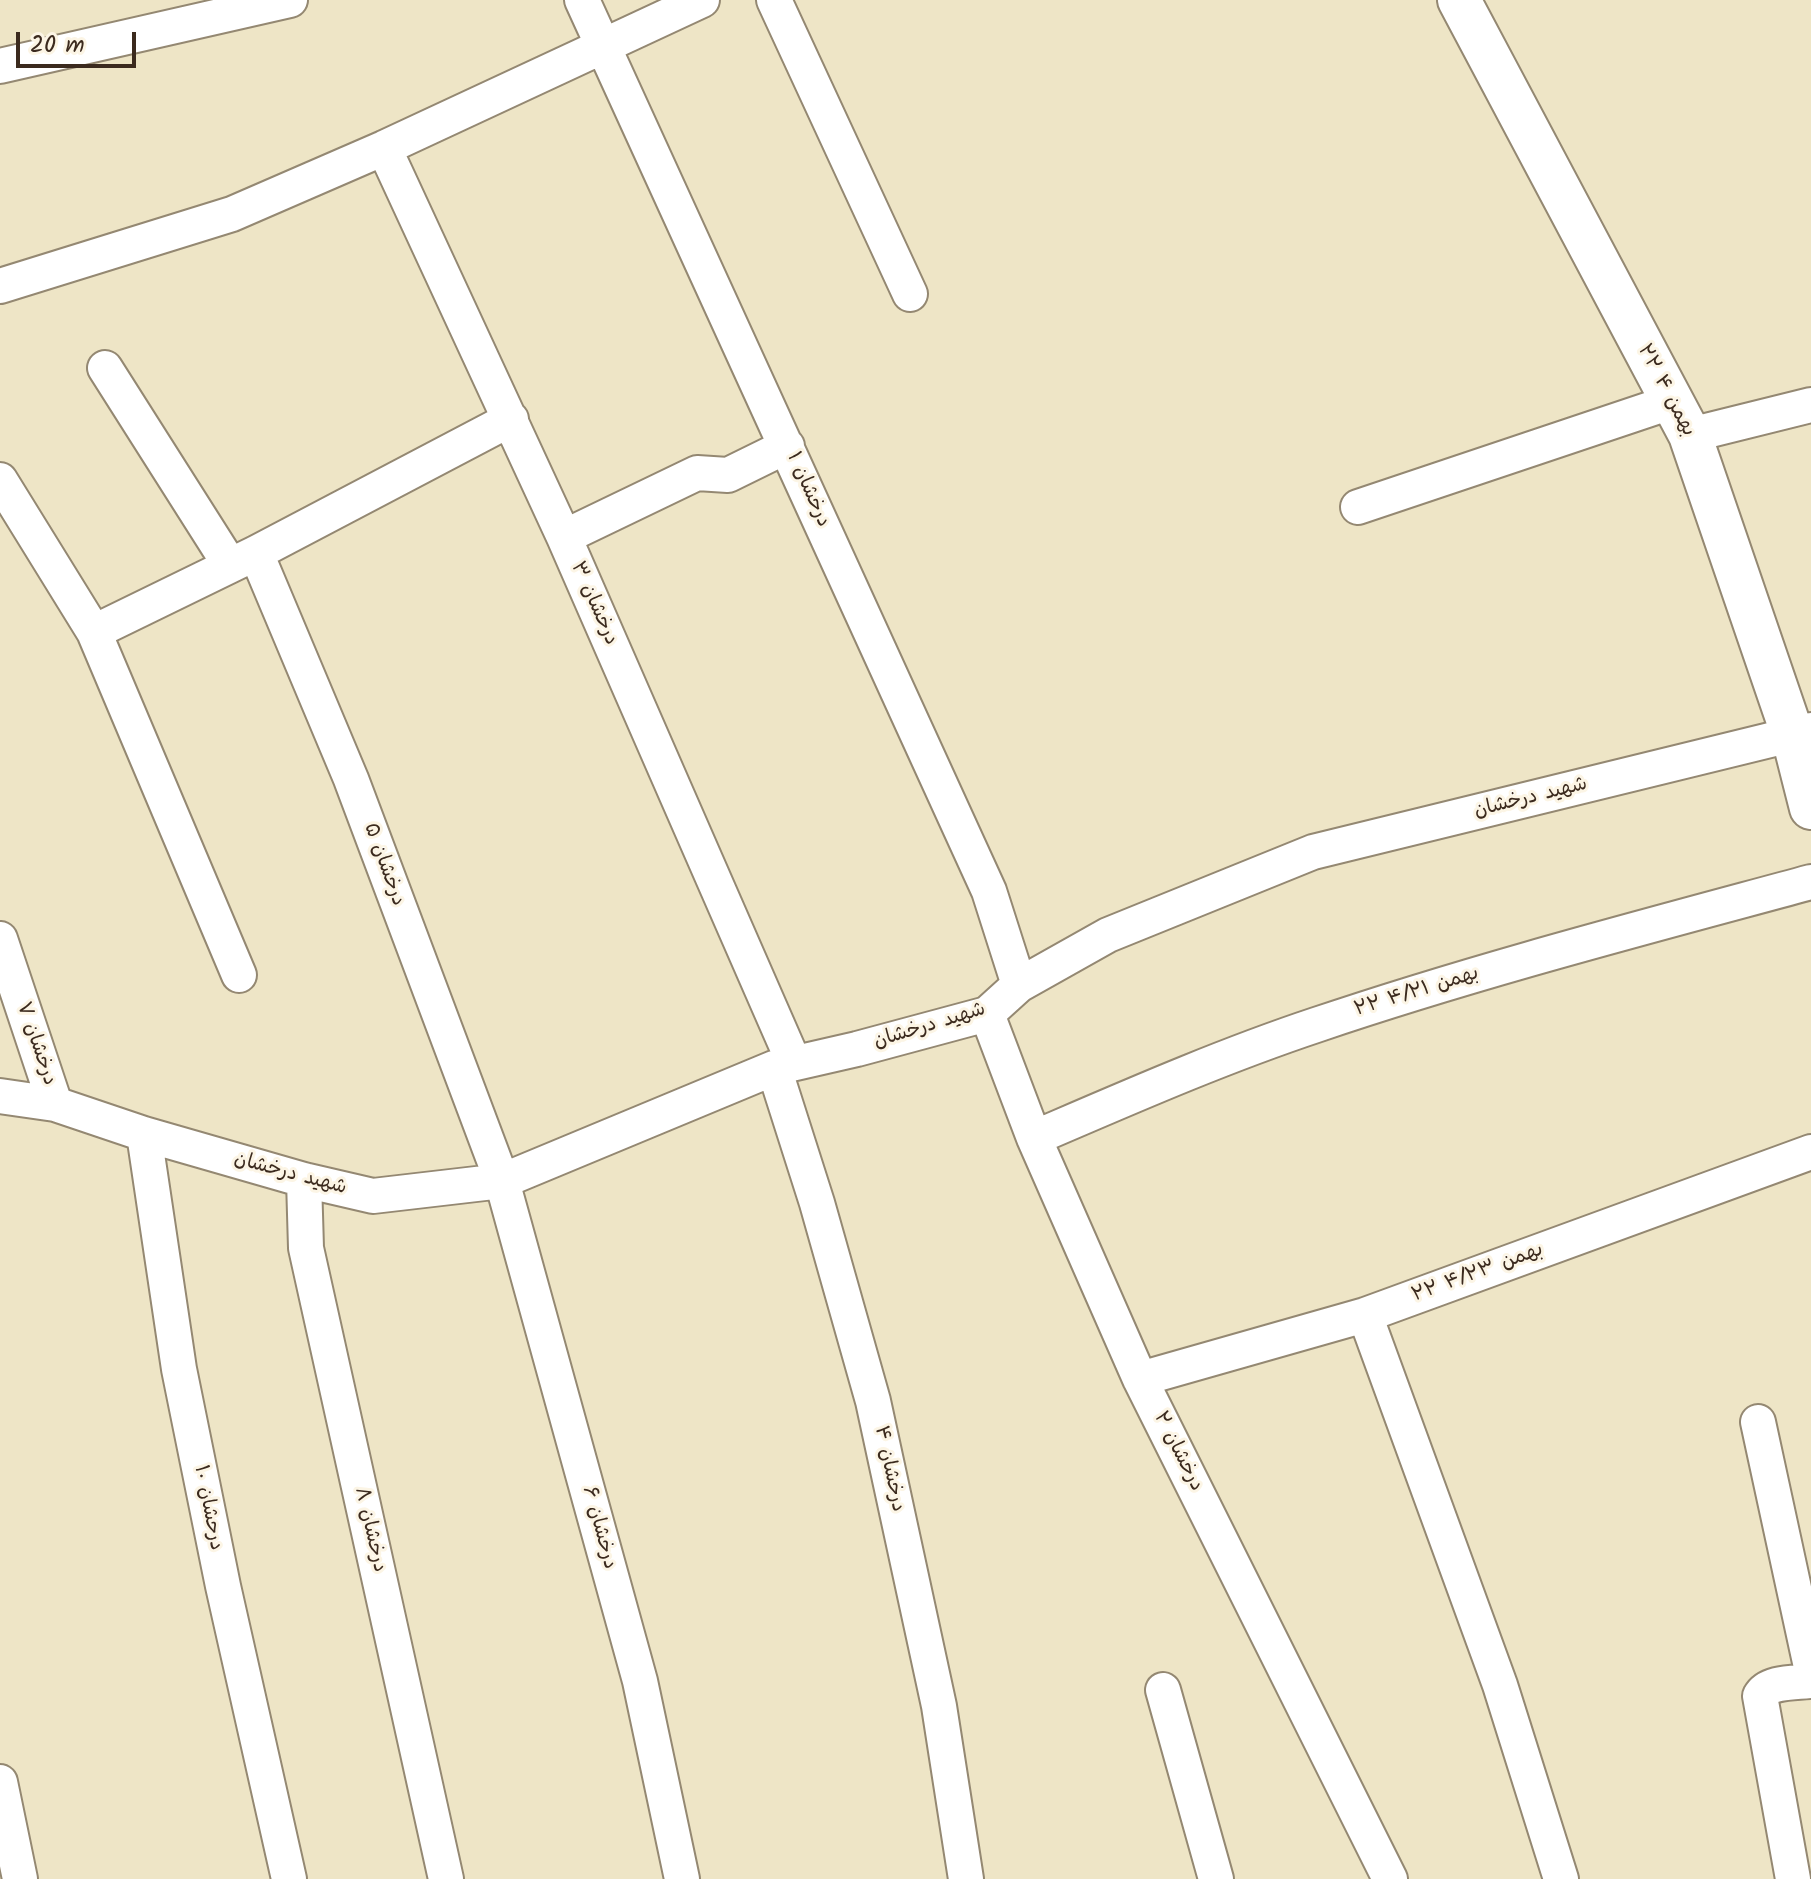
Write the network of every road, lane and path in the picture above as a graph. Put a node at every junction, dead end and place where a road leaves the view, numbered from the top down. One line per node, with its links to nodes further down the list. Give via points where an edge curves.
1 (290, 0): 7 (street)
2 (582, 0): 6 (street, درخشان ۱)
3 (702, 0): 6 (street)
4 (774, 0): 10 (street)
5 (1459, 0): 13 (street, ۲۲ بهمن ۴)
6 (603, 46): 8 (street); 15 (street, درخشان ۱)
7 (0, 66)
8 (384, 148): 9 (street, via 232,214); 14 (street, درخشان ۳)
9 (0, 286)
10 (910, 294)
11 (105, 368): 19 (street, درخشان ۵)
12 (1811, 405): 13 (street)
13 (1681, 418): 17 (street); 21 (street, ۲۲ بهمن ۴)
14 (511, 419): 18 (street, درخشان ۳); 19 (street)
15 (787, 446): 18 (street, via 728,475 697,473); 26 (street, درخشان ۱, via 989,891)
16 (0, 480): 20 (street)
17 (1358, 507)
18 (564, 537): 28 (street, درخشان ۳)
19 (243, 559): 20 (street); 35 (street, درخشان ۵, via 351,779)
20 (94, 632): 25 (street)
21 (1802, 732): 22 (street, ۲۲ بهمن ۴); 26 (street, شهید درخشان, via 1313,852 1108,935)
22 (1811, 808)
23 (1811, 882): 32 (street, ۲۲ بهمن ۴/۲۱, via 1459,978 1312,1026)
24 (0, 939): 30 (street, درخشان ۷)
25 (239, 975)
26 (1019, 985): 27 (street, شهید درخشان)
27 (987, 1014): 28 (street, شهید درخشان); 32 (street, درخشان ۲)
28 (784, 1066): 35 (street, شهید درخشان); 47 (street, درخشان ۴, via 873,1401 939,1706)
29 (0, 1096): 30 (street, شهید درخشان)
30 (55, 1104): 31 (street, شهید درخشان)
31 (144, 1134): 34 (street, شهید درخشان); 44 (street, درحشان ۱۰, via 179,1369)
32 (1034, 1138): 37 (street, درخشان ۲)
33 (1811, 1152): 36 (street, ۲۲ بهمن ۴/۲۳)
34 (304, 1180): 35 (street, شهید درخشان, via 373,1196); 45 (street, درخشان ۸, via 306,1248)
35 (502, 1181): 46 (street, درخشان ۶, via 640,1681)
36 (1365, 1315): 37 (street, ۲۲ بهمن ۴/۲۳); 50 (street, via 1500,1685)
37 (1140, 1379): 49 (street, درخشان ۲)
38 (1758, 1422): 39 (street)
39 (1811, 1667)
40 (1811, 1681): 51 (street, via 1764,1689 1760,1696)
41 (1163, 1690): 48 (street)
42 (0, 1782): 43 (street)
43 (20, 1879)
44 (289, 1879)
45 (446, 1879)
46 (682, 1879)
47 (966, 1879)
48 (1216, 1879)
49 (1390, 1879)
50 (1561, 1879)
51 (1793, 1879)

